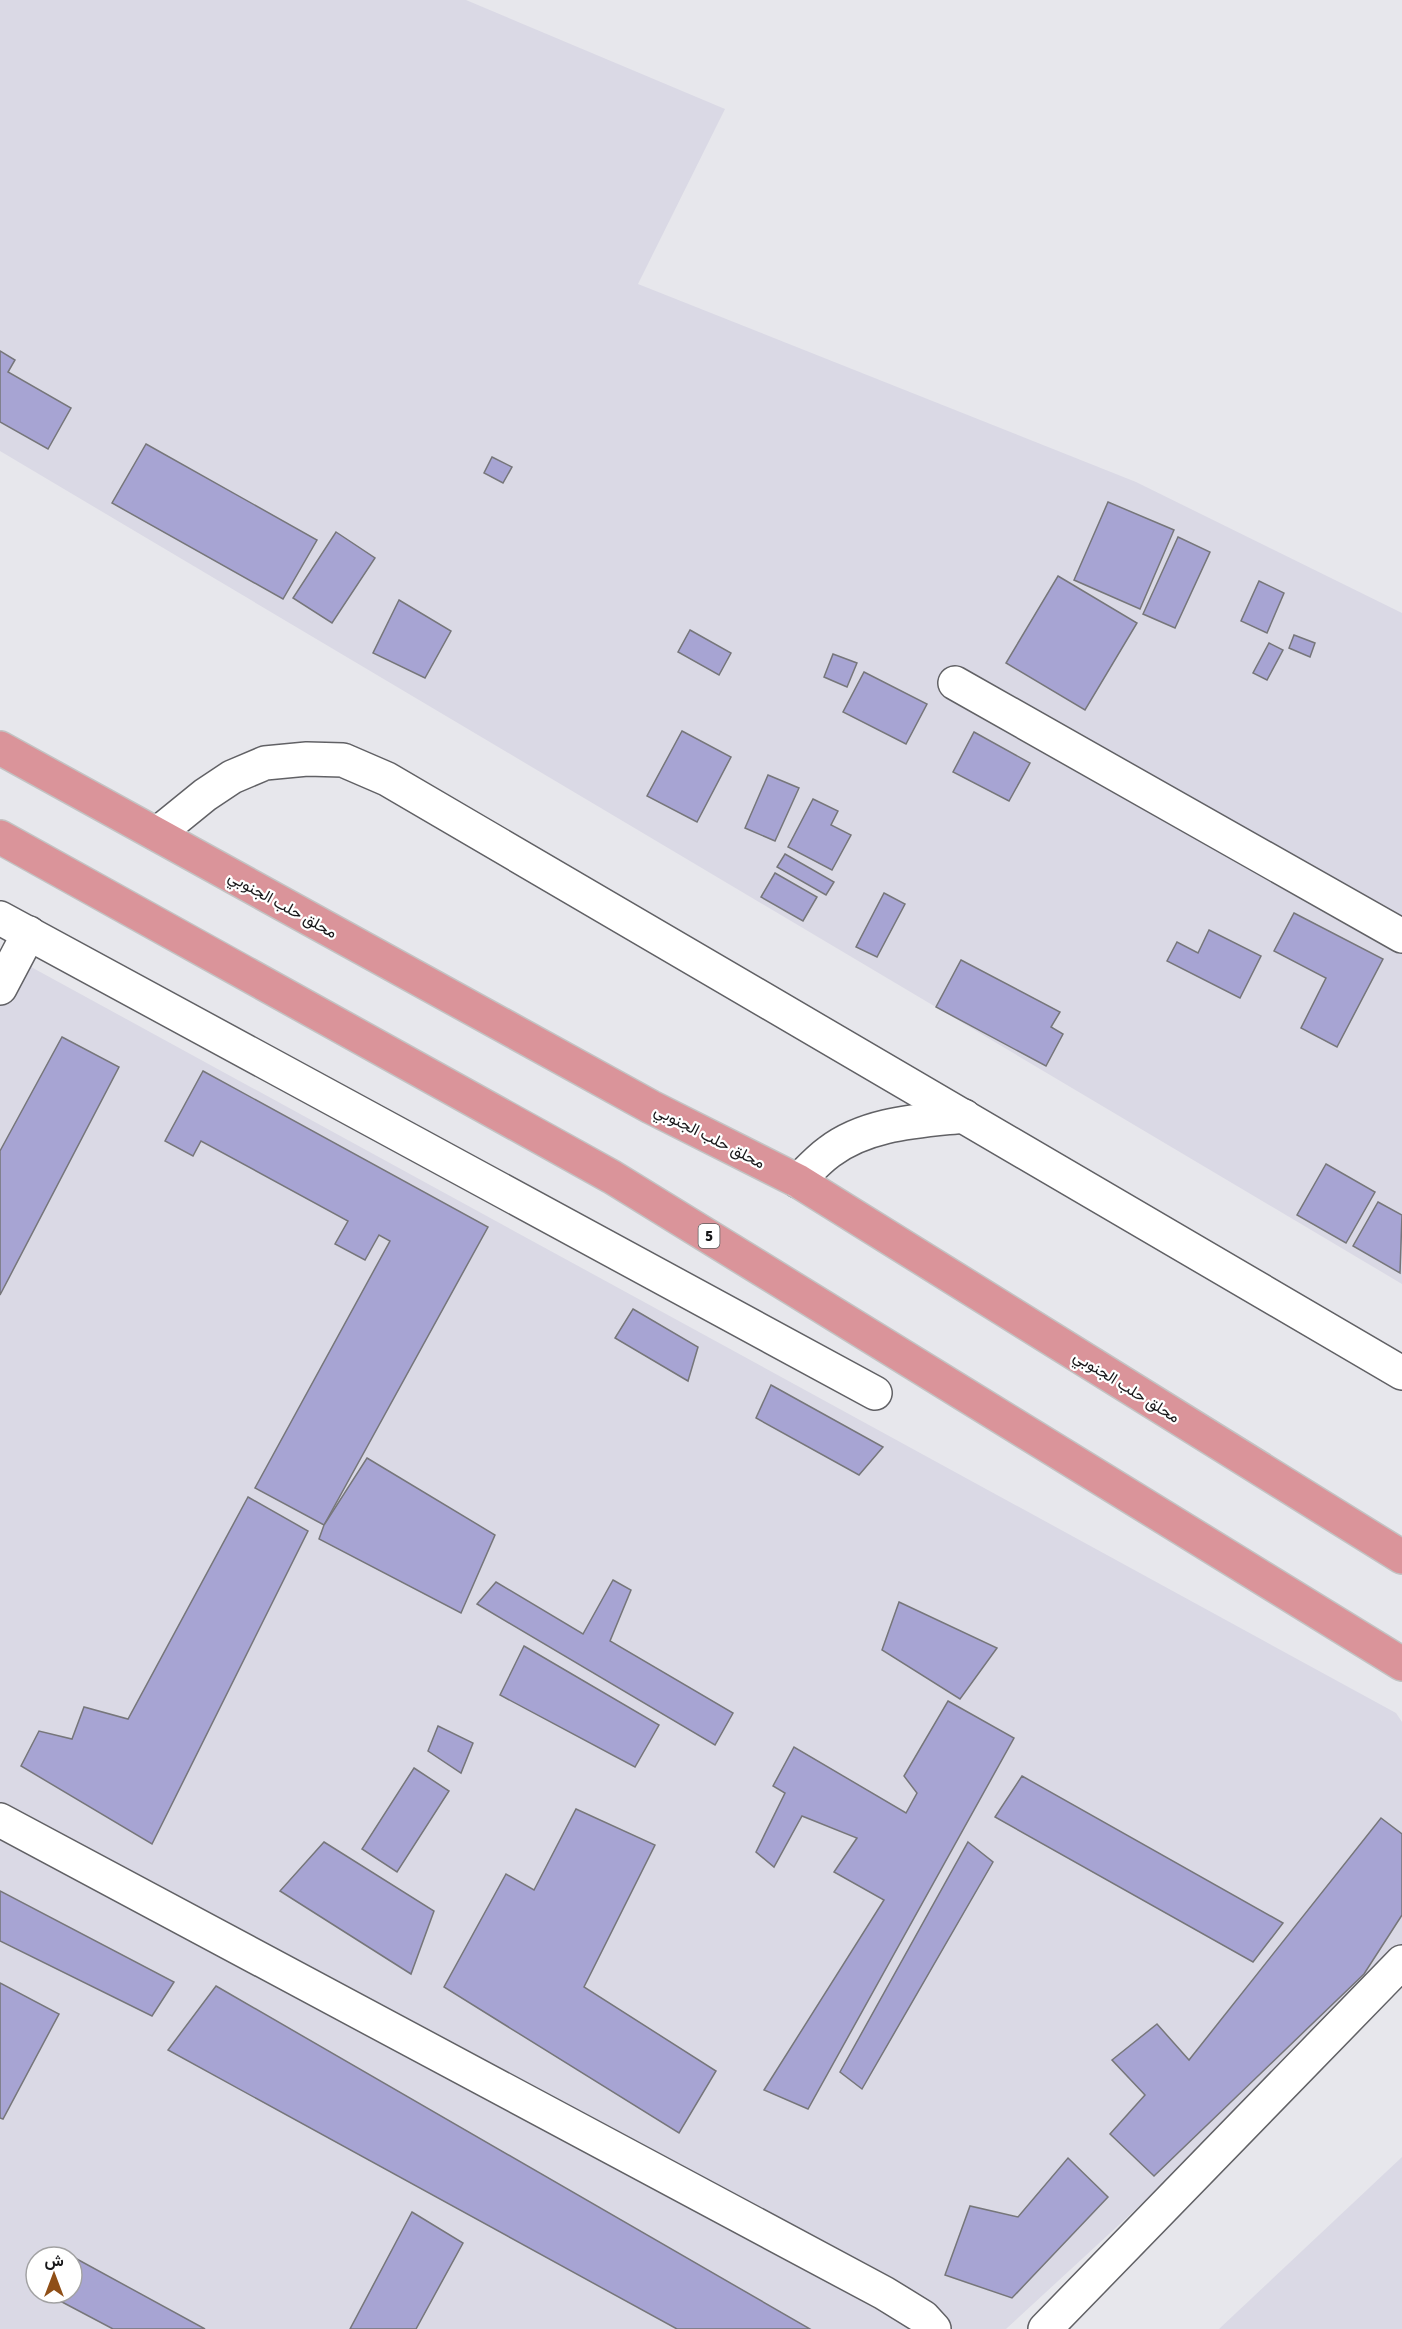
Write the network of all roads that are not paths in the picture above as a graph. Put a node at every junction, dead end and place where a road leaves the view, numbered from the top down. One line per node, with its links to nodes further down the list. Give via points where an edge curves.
1 (954, 683): 7 (street)
2 (0, 748): 3 (highway, محلق حلب الجنوبي)
3 (157, 834): 9 (street, via 223,783 265,763 343,760 387,779); 10 (highway, محلق حلب الجنوبي, via 651,1107)
4 (0, 837): 14 (highway, 5, via 612,1177)
5 (0, 918): 6 (street)
6 (29, 933): 8 (street); 12 (street)
7 (1402, 936)
8 (0, 988)
9 (964, 1116): 10 (street, via 868,1131 830,1151); 11 (street)
10 (798, 1181): 13 (highway, محلق حلب الجنوبي)
11 (1402, 1373)
12 (875, 1393)
13 (1402, 1557)
14 (1402, 1664)
15 (0, 1820): 17 (street, via 885,2294 923,2317)
16 (1402, 1962): 18 (street)
17 (934, 2329)
18 (1045, 2329)

